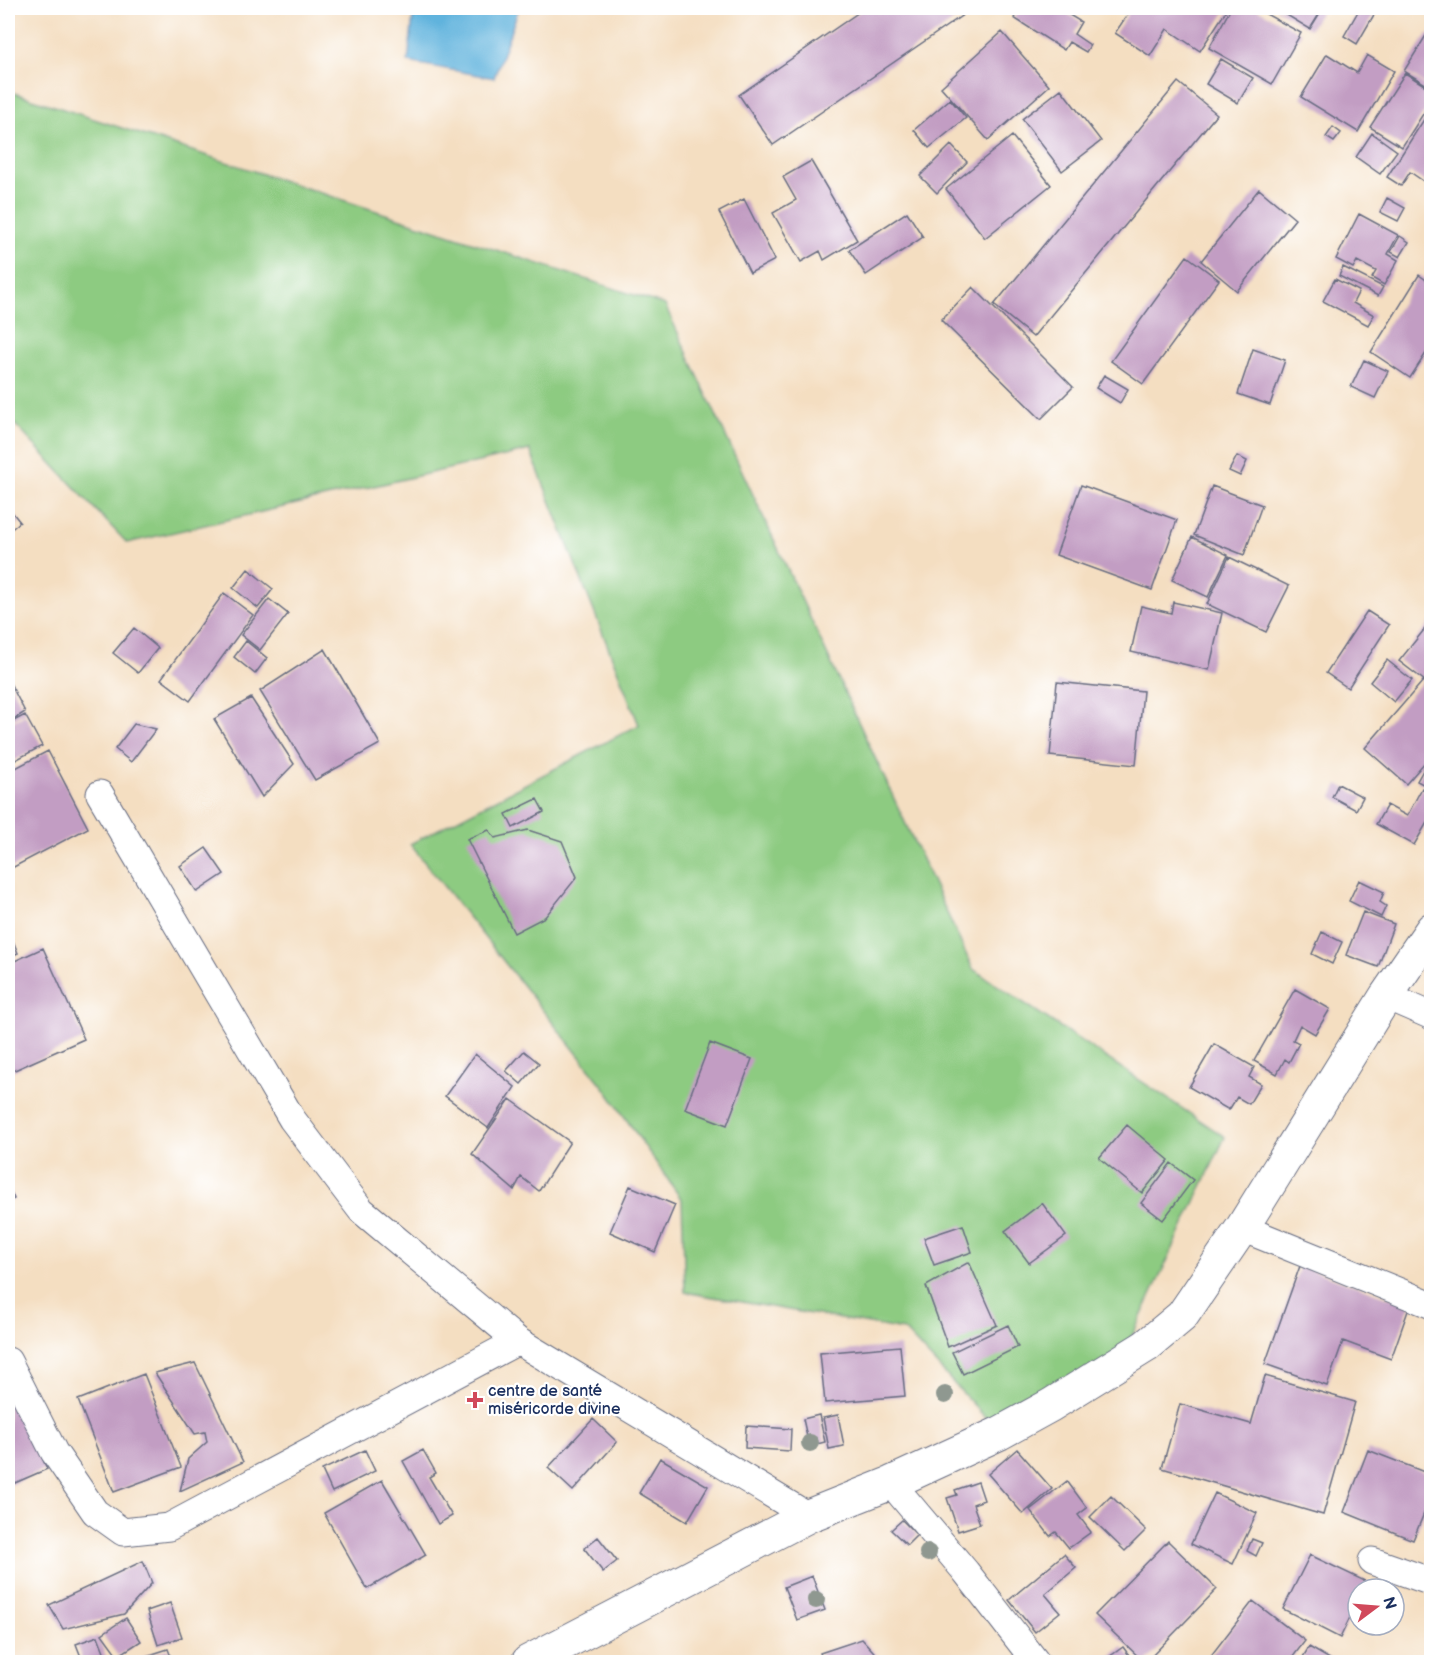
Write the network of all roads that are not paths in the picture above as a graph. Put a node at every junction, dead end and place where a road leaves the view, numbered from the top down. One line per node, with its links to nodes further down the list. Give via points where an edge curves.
1 (100, 794): 7 (street, via 298,1128 361,1210)
2 (1431, 929): 3 (street)
3 (1386, 996): 4 (street); 5 (street)
4 (1431, 1016)
5 (1242, 1228): 6 (street); 9 (street, via 1182,1316 1146,1346 1000,1433)
6 (1431, 1305)
7 (518, 1341): 8 (street, via 169,1527 123,1532 95,1512 54,1452); 10 (street)
8 (8, 1361)
9 (891, 1483): 10 (street); 14 (street)
10 (808, 1516): 13 (street)
11 (1372, 1561): 12 (street)
12 (1431, 1582)
13 (528, 1662)
14 (1036, 1662)

